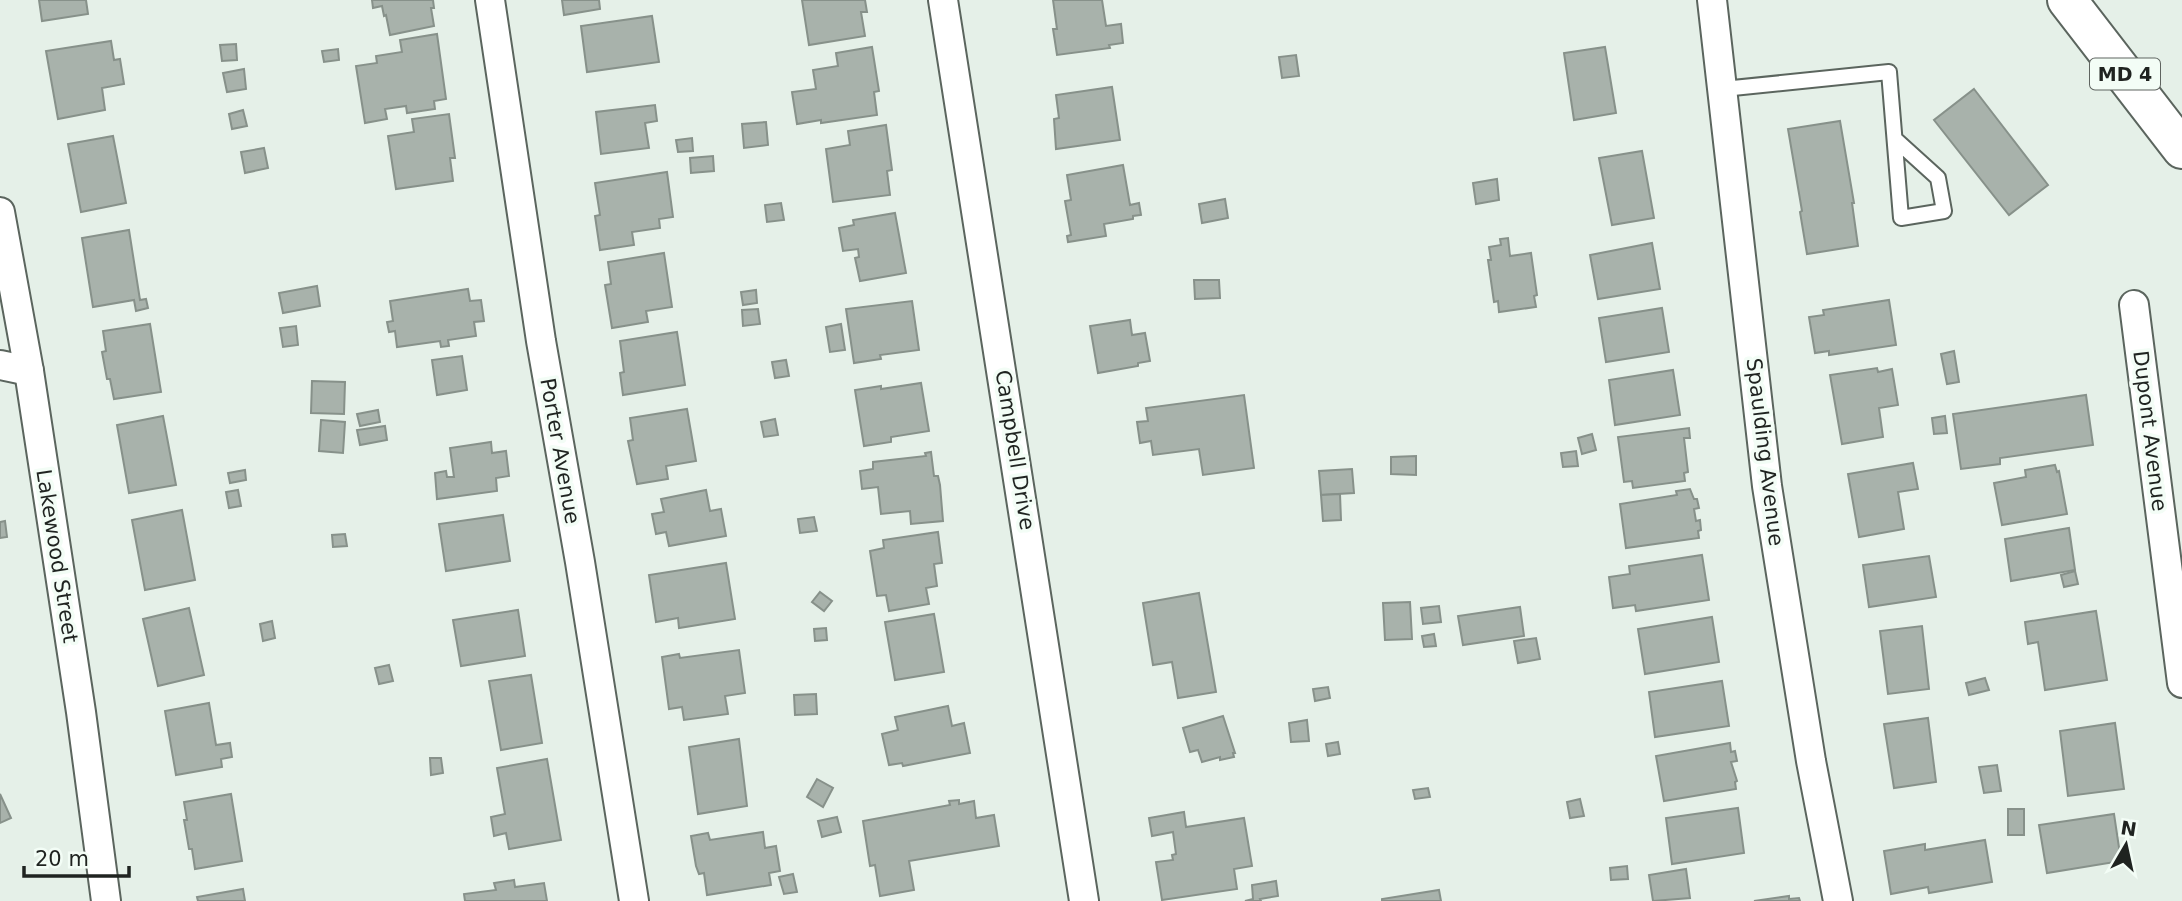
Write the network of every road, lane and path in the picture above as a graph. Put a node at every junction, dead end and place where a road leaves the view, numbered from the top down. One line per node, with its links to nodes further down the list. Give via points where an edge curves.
1 (490, 0): 14 (street, Porter Avenue)
2 (943, 0): 15 (street, Campbell Drive)
3 (1712, 0): 5 (street, Spaulding Avenue)
4 (2067, 0): 7 (highway, MD 4)
5 (1723, 89): 6 (lane, via 1889,72); 16 (street, Spaulding Avenue, via 1767,486)
6 (1896, 140): 6 (lane, via 1901,218 1944,211 1938,178)
7 (2182, 149)
8 (0, 212): 11 (street, Lakewood Street)
9 (2134, 305): 12 (street, Dupont Avenue)
10 (0, 365): 11 (street)
11 (29, 371): 13 (street, Lakewood Street)
12 (2182, 682)
13 (106, 901)
14 (634, 901)
15 (1084, 901)
16 (1838, 901)

